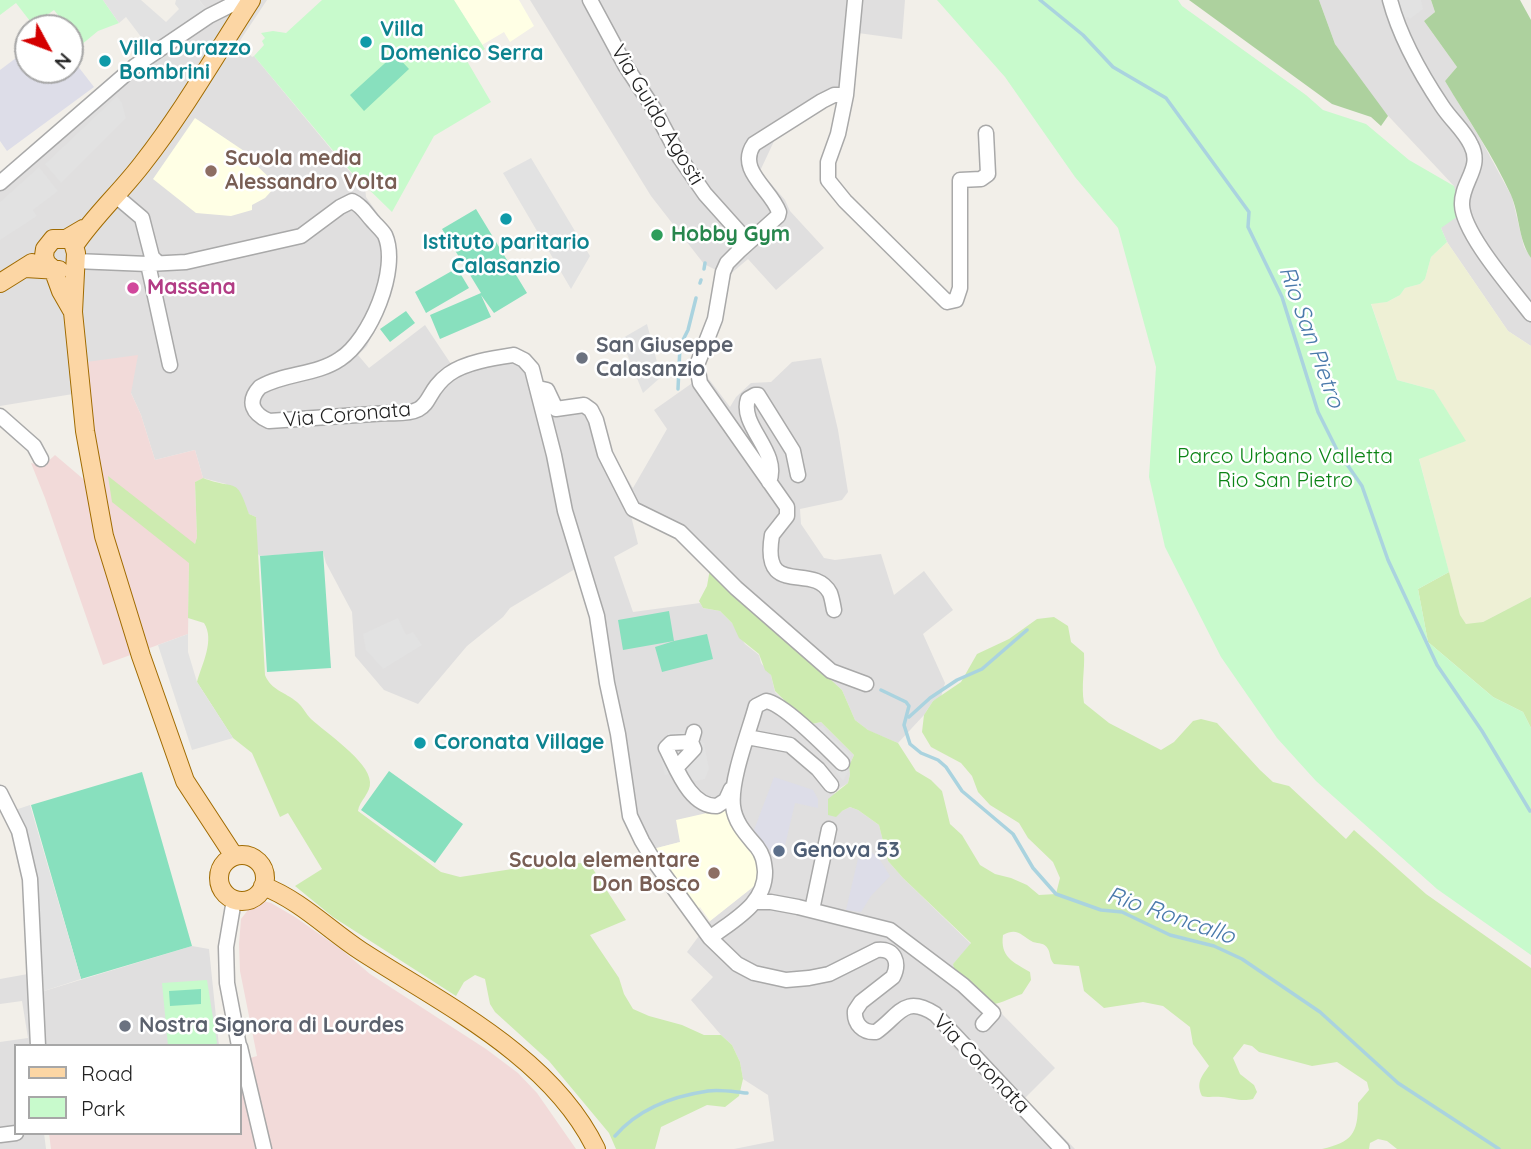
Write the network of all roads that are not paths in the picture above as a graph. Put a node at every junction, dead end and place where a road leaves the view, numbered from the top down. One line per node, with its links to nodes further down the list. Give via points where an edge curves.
1 (241, 0): 8 (street, via 135,66)
2 (251, 0): 9 (main road, via 157,145)
3 (590, 0): 11 (street, Via Guido Agosti, via 680,158 740,233)
4 (855, 0): 6 (street)
5 (1390, 0): 16 (street, via 1419,69 1476,158 1464,186 1462,206 1470,230)
6 (846, 95): 7 (street, via 828,162 828,180 947,302 956,300 960,288 960,180 988,174); 11 (street, via 822,101 754,144 748,155 750,167 779,212)
7 (986, 133)
8 (0, 183)
9 (116, 196): 10 (main road); 13 (street, via 142,218)
10 (71, 249): 12 (main road, via 65,270); 12 (main road, via 53,239 45,249); 13 (street); 15 (main road)
11 (739, 251): 22 (street, via 723,272 715,319 697,376)
12 (48, 262): 14 (main road, via 24,268); 15 (main road)
13 (153, 263): 17 (street); 18 (street, Via Coronata, via 186,262 301,236 352,201 385,236 390,266 370,323 358,345 338,361 260,387 252,397 254,411 270,421 408,414 422,408 440,381 457,369 514,355 532,369)
14 (0, 284)
15 (70, 301): 32 (main road, via 85,431 104,536 185,781)
16 (1531, 314)
17 (170, 365)
18 (537, 388): 24 (street, via 547,390 556,409 584,405 591,410 605,454 633,509 680,532 831,671); 37 (street, Via Coronata, via 565,511 597,616 630,816 654,862)
19 (0, 416): 20 (street, via 34,446)
20 (41, 459)
21 (798, 475): 22 (street, via 793,451 755,394 746,406 772,464)
22 (769, 482): 23 (street, via 789,512 772,535 774,567 789,578 807,577 820,583 830,592)
23 (834, 610)
24 (866, 684)
25 (747, 737): 26 (street, via 756,706 771,702); 28 (street); 29 (street, via 790,745)
26 (842, 763)
27 (676, 768): 27 (street, via 666,748 693,737 694,749); 28 (street, via 691,792 708,806 722,805)
28 (737, 775): 35 (street, via 732,804 736,821 764,860 765,885)
29 (831, 785)
30 (0, 793): 39 (street, via 19,831 30,879)
31 (829, 829): 36 (street)
32 (234, 856): 33 (main road, via 258,862 265,878); 34 (main road, via 219,874 222,890)
33 (263, 886): 34 (main road, via 248,900); 43 (main road, via 302,907 528,1063 554,1089)
34 (234, 900): 40 (street, via 226,947 227,983)
35 (756, 902): 36 (street); 37 (street)
36 (811, 910): 38 (street, via 890,930 993,1013)
37 (710, 938): 44 (street, Via Coronata, via 737,964 754,973 786,979 829,974 877,950 888,950 897,961 896,971 855,1011 860,1027 876,1032 905,1007 927,1009)
38 (983, 1024)
39 (38, 1044)
40 (239, 1044)
41 (242, 1057): 42 (street)
42 (264, 1149)
43 (596, 1149)
44 (1062, 1149)

